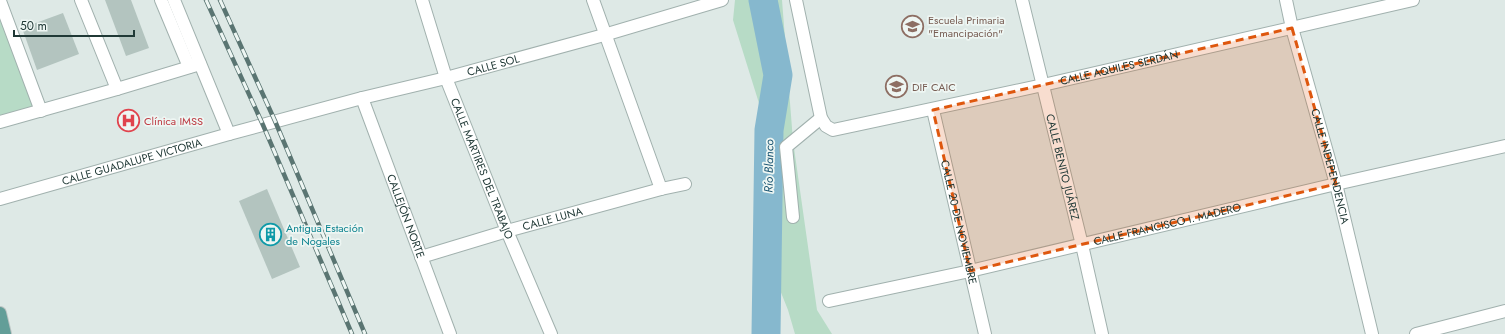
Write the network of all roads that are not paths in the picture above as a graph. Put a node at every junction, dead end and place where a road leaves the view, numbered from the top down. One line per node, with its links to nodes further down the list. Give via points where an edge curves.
1 (81, 0): 18 (street)
2 (161, 0): 15 (street)
3 (174, 0): 15 (street)
4 (422, 0): 16 (street, CALLE MÁRTIRES DEL TRABAJO)
5 (593, 0): 14 (street)
6 (722, 0): 14 (street, CALLE SOL)
7 (796, 0): 23 (street)
8 (1022, 0): 17 (street, CALLE BENITO JUÁREZ)
9 (1286, 0): 13 (street, CALLE INDEPENDENCIA)
10 (1413, 0): 12 (street, CALLE AQUILES SERDÁN)
11 (0, 1): 21 (street)
12 (1379, 4): 13 (street, CALLE AQUILES SERDÁN)
13 (1292, 28): 17 (street, CALLE AQUILES SERDÁN); 28 (street, CALLE INDEPENDENCIA)
14 (604, 35): 16 (street, CALLE SOL); 29 (street)
15 (195, 65): 18 (street); 25 (street)
16 (446, 78): 19 (street, CALLE SOL); 32 (street, CALLE MÁRTIRES DEL TRABAJO)
17 (1043, 85): 20 (street, CALLE AQUILES SERDÁN); 33 (street, CALLE BENITO JUÁREZ)
18 (117, 89): 21 (street)
19 (362, 98): 24 (street, CALLE SOL); 34 (street, CALLEJÓN NORTE)
20 (933, 110): 23 (street, CALLE AQUILES SERDÁN, via 833,130); 35 (street, CALLE 20 DE NOVIEMBRE)
21 (41, 111): 22 (street)
22 (0, 122)
23 (824, 122): 31 (street, via 786,147)
24 (263, 124): 25 (street, CALLE GUADALUPE VICTORIA)
25 (229, 134): 30 (street, CALLE GUADALUPE VICTORIA)
26 (1505, 146): 28 (street, CALLE FRANCISCO I. MADERO)
27 (685, 184): 29 (street, CALLE LUNA)
28 (1336, 184): 33 (street, CALLE FRANCISCO I. MADERO); 44 (street, CALLE INDEPENDENCIA)
29 (661, 189): 32 (street, CALLE LUNA)
30 (0, 199)
31 (793, 217)
32 (507, 231): 34 (street, CALLE LUNA); 41 (street, CALLE MÁRTIRES DEL TRABAJO)
33 (1082, 245): 35 (street, CALLE FRANCISCO I. MADERO); 43 (street, CALLE BENITO JUÁREZ)
34 (420, 257): 40 (street, CALLEJÓN NORTE)
35 (970, 272): 36 (street, CALLE FRANCISCO I. MADERO); 42 (street, CALLE 20 DE NOVIEMBRE)
36 (829, 300)
37 (1505, 311): 45 (street)
38 (0, 313): 39 (main road)
39 (5, 334)
40 (450, 334)
41 (551, 334)
42 (984, 334)
43 (1102, 334)
44 (1372, 334)
45 (1416, 334)

